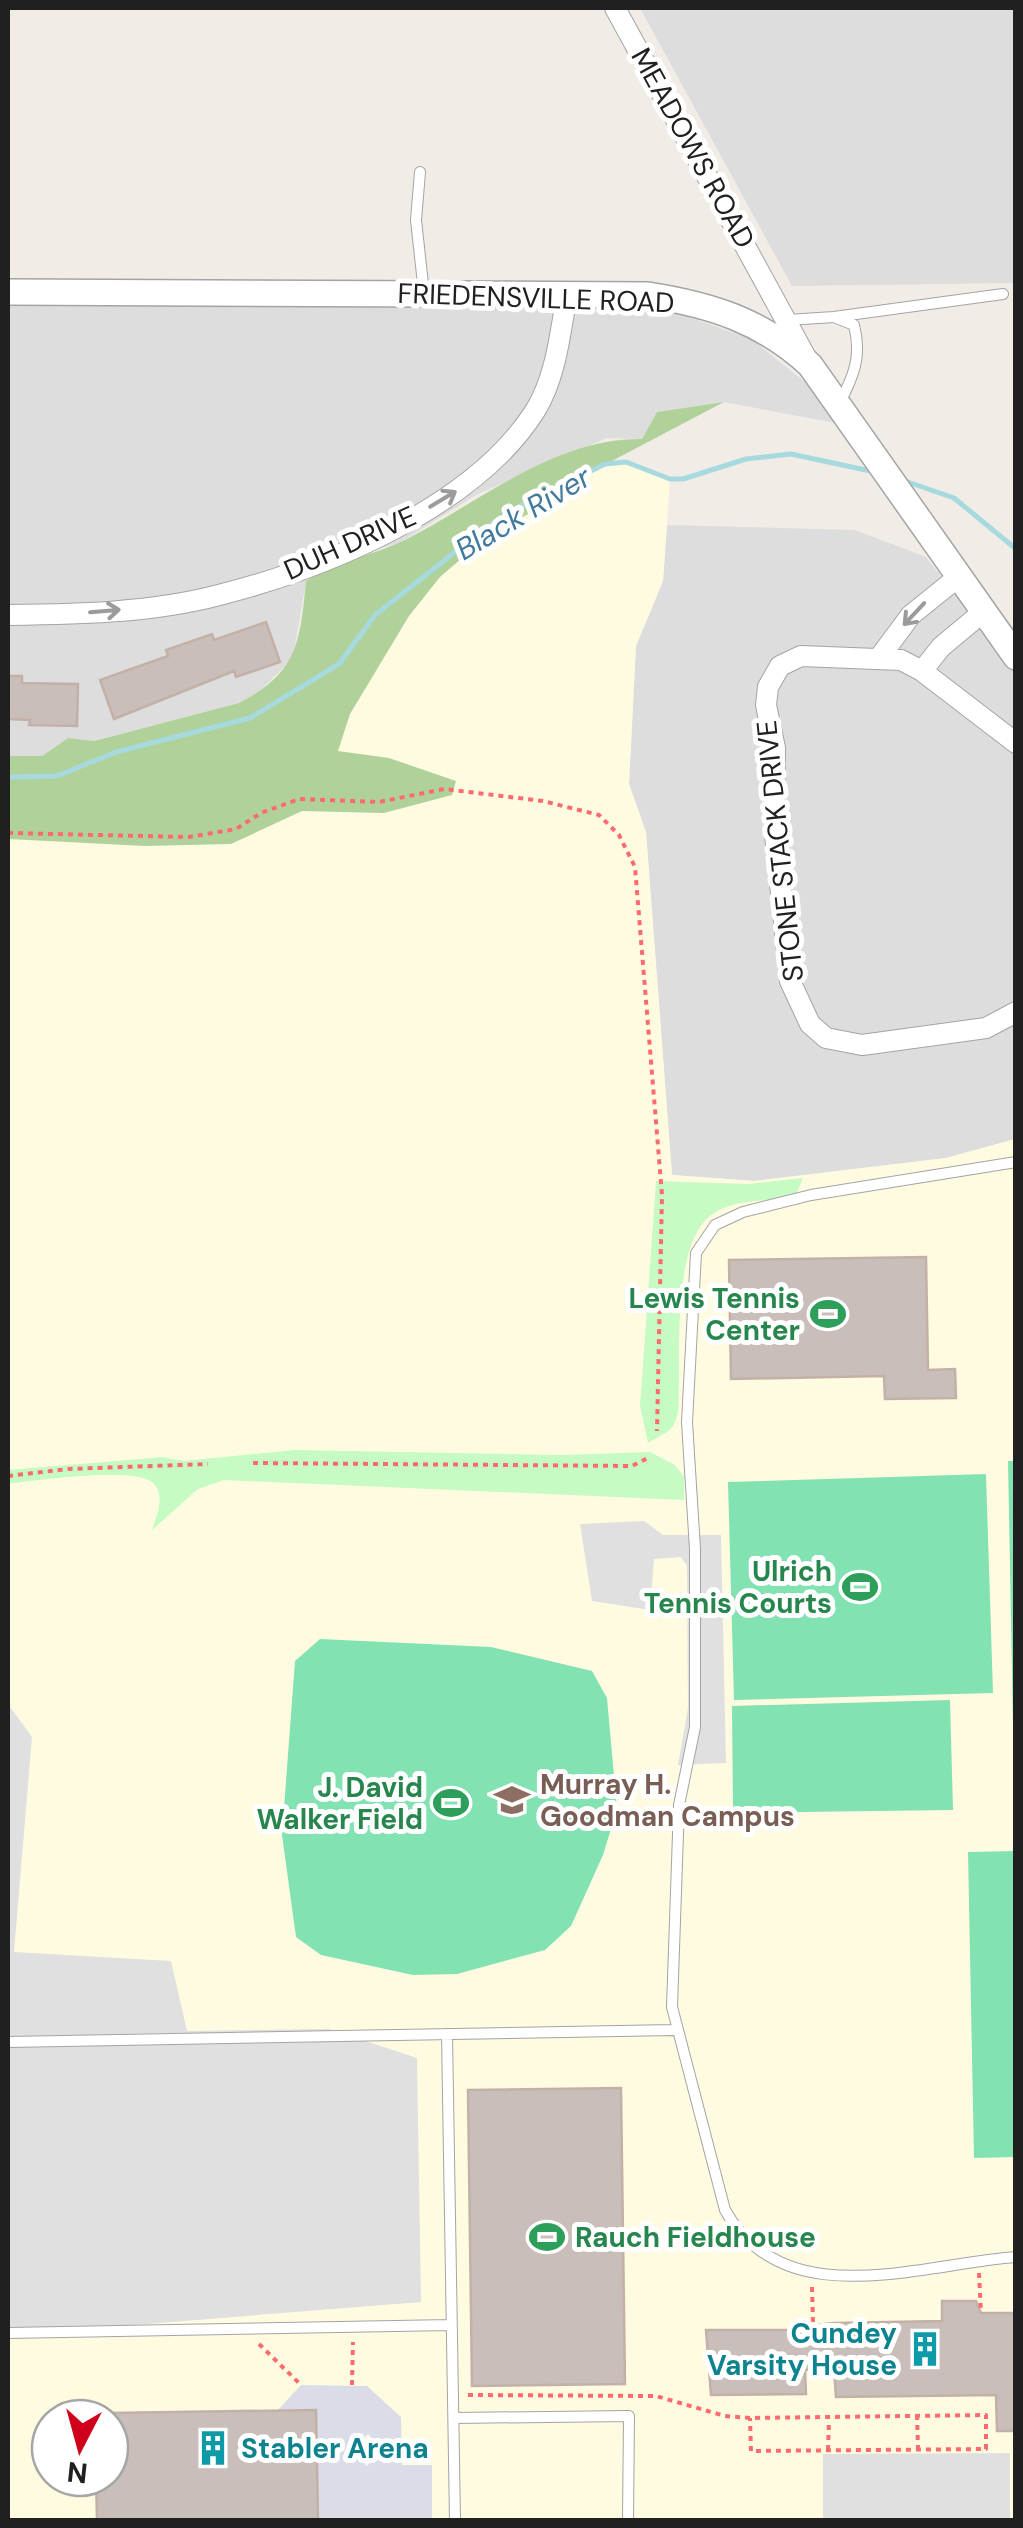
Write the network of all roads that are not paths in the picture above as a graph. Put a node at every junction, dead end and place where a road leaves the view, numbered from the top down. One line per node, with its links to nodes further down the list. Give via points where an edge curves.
1 (615, 8): 8 (street, MEADOWS ROAD, via 771,288)
2 (420, 172): 4 (lane, via 416,220)
3 (8, 292): 4 (street, FRIEDENSVILLE ROAD)
4 (424, 294): 6 (street, FRIEDENSVILLE ROAD)
5 (1003, 294): 7 (lane)
6 (567, 295): 8 (street, FRIEDENSVILLE ROAD, via 673,299); 12 (street, DUH DRIVE, one-way to 6, via 112,611 218,596 326,558 423,511 486,467 536,410 551,374)
7 (834, 316): 8 (lane); 9 (lane, via 854,325 860,346)
8 (775, 324): 9 (street, FRIEDENSVILLE ROAD)
9 (839, 405): 10 (street, FRIEDENSVILLE ROAD)
10 (957, 578): 11 (street, FRIEDENSVILLE ROAD); 14 (street, one-way to 14, via 912,615)
11 (983, 612): 13 (street, FRIEDENSVILLE ROAD); 15 (street, via 940,646)
12 (8, 615)
13 (1016, 657)
14 (878, 658): 15 (street, STONE STACK DRIVE); 17 (street, STONE STACK DRIVE, via 802,656 780,666 768,687 777,868 798,1004 826,1038 862,1045 986,1028)
15 (922, 671): 16 (street, STONE STACK DRIVE)
16 (1016, 743)
17 (1016, 1012)
18 (1016, 1162): 19 (lane, via 743,1212 715,1225 696,1252 687,1422 695,1727 679,1805)
19 (674, 2030): 20 (lane); 22 (lane, via 715,2180 739,2236 780,2264 880,2276)
20 (446, 2034): 21 (lane); 23 (lane)
21 (8, 2042)
22 (1016, 2257)
23 (451, 2324): 24 (lane); 25 (lane)
24 (8, 2333)
25 (454, 2418): 26 (lane); 27 (lane, via 628,2416)
26 (455, 2520)
27 (628, 2520)

